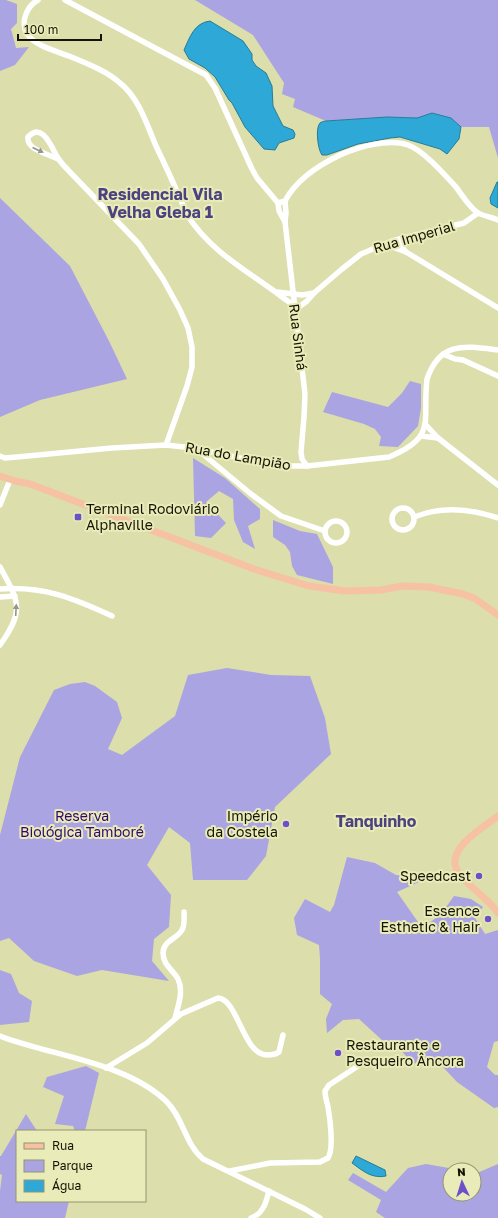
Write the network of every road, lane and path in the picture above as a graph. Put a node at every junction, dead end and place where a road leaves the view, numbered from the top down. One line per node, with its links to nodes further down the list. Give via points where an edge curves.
1 (38, 0): 12 (street, via 26,12 27,33 40,44 78,60 121,83 135,101 187,215 194,225 224,256)
2 (65, 0): 5 (street, via 206,75 215,88 252,169 264,188)
3 (58, 158): 3 (street, one-way to 3, via 44,135 35,133 28,137 31,146); 25 (street, via 139,244 164,279 188,328 192,347 191,372)
4 (284, 201): 5 (street); 6 (street, via 300,181 334,158 370,145 398,142 418,150); 8 (street)
5 (278, 203): 8 (street)
6 (478, 213): 7 (street); 9 (street, Rua Imperial, via 464,223)
7 (498, 220)
8 (285, 222): 14 (street, Rua Sinhá)
9 (400, 240): 10 (street, Rua Imperial); 11 (street)
10 (384, 244): 11 (street); 13 (street, Rua Imperial, via 362,254)
11 (406, 252): 16 (street)
12 (275, 291): 14 (street); 15 (street)
13 (314, 293): 14 (street); 15 (street, Rua Imperial, via 308,301)
14 (293, 295): 15 (street, Rua Sinhá)
15 (295, 308): 27 (street, Rua Sinhá, via 305,394)
16 (498, 308)
17 (454, 349): 18 (street, Rua do Lampião); 19 (street, Rua do Lampião); 20 (street)
18 (498, 350)
19 (443, 354): 20 (street); 22 (street, Rua do Lampião, via 427,379)
20 (463, 360): 21 (street)
21 (498, 376)
22 (426, 425): 23 (street, Rua do Lampião); 24 (street)
23 (421, 436): 24 (street); 30 (street, Rua do Lampião, via 400,453 389,457)
24 (438, 438): 33 (street)
25 (166, 445): 26 (street, Rua do Lampião); 28 (street, Rua do Lampião, via 120,447 17,458)
26 (193, 448): 29 (street, Rua do Lampião, via 265,464); 37 (street, via 281,516)
27 (301, 452): 29 (street); 30 (street)
28 (0, 456)
29 (293, 466): 30 (street, Rua do Lampião)
30 (307, 466)
31 (0, 476): 32 (main road)
32 (10, 480): 34 (street); 44 (main road, via 30,484 254,570 303,585 345,591 429,587 474,598)
33 (498, 485)
34 (0, 505)
35 (414, 516): 36 (street, via 445,510 479,513)
36 (498, 518)
37 (325, 531): 37 (street, via 326,538 335,543 345,539 348,532 345,525 339,521 331,522)
38 (0, 567): 39 (street)
39 (11, 588): 40 (street); 41 (street); 43 (street, via 30,588 55,593)
40 (0, 589)
41 (15, 596): 42 (street); 45 (street, one-way to 41, via 16,617)
42 (0, 597)
43 (112, 616)
44 (498, 616)
45 (0, 645)
46 (498, 816): 48 (main road, via 462,844 455,867)
47 (184, 912): 49 (street, via 182,930 167,943 163,953 166,964 180,982 180,997)
48 (498, 913)
49 (175, 1018): 50 (street, via 220,998 231,1008 251,1045 260,1053 272,1055 279,1052); 53 (street, via 146,1043)
50 (283, 1035)
51 (0, 1036): 53 (street)
52 (358, 1066): 54 (street, via 329,1085 325,1091 331,1150 328,1158 320,1162 270,1164)
53 (106, 1068): 54 (street, via 124,1074 156,1092 173,1109 199,1156)
54 (229, 1171): 55 (street)
55 (269, 1191): 56 (street, via 264,1207); 57 (street)
56 (250, 1218)
57 (320, 1218)

